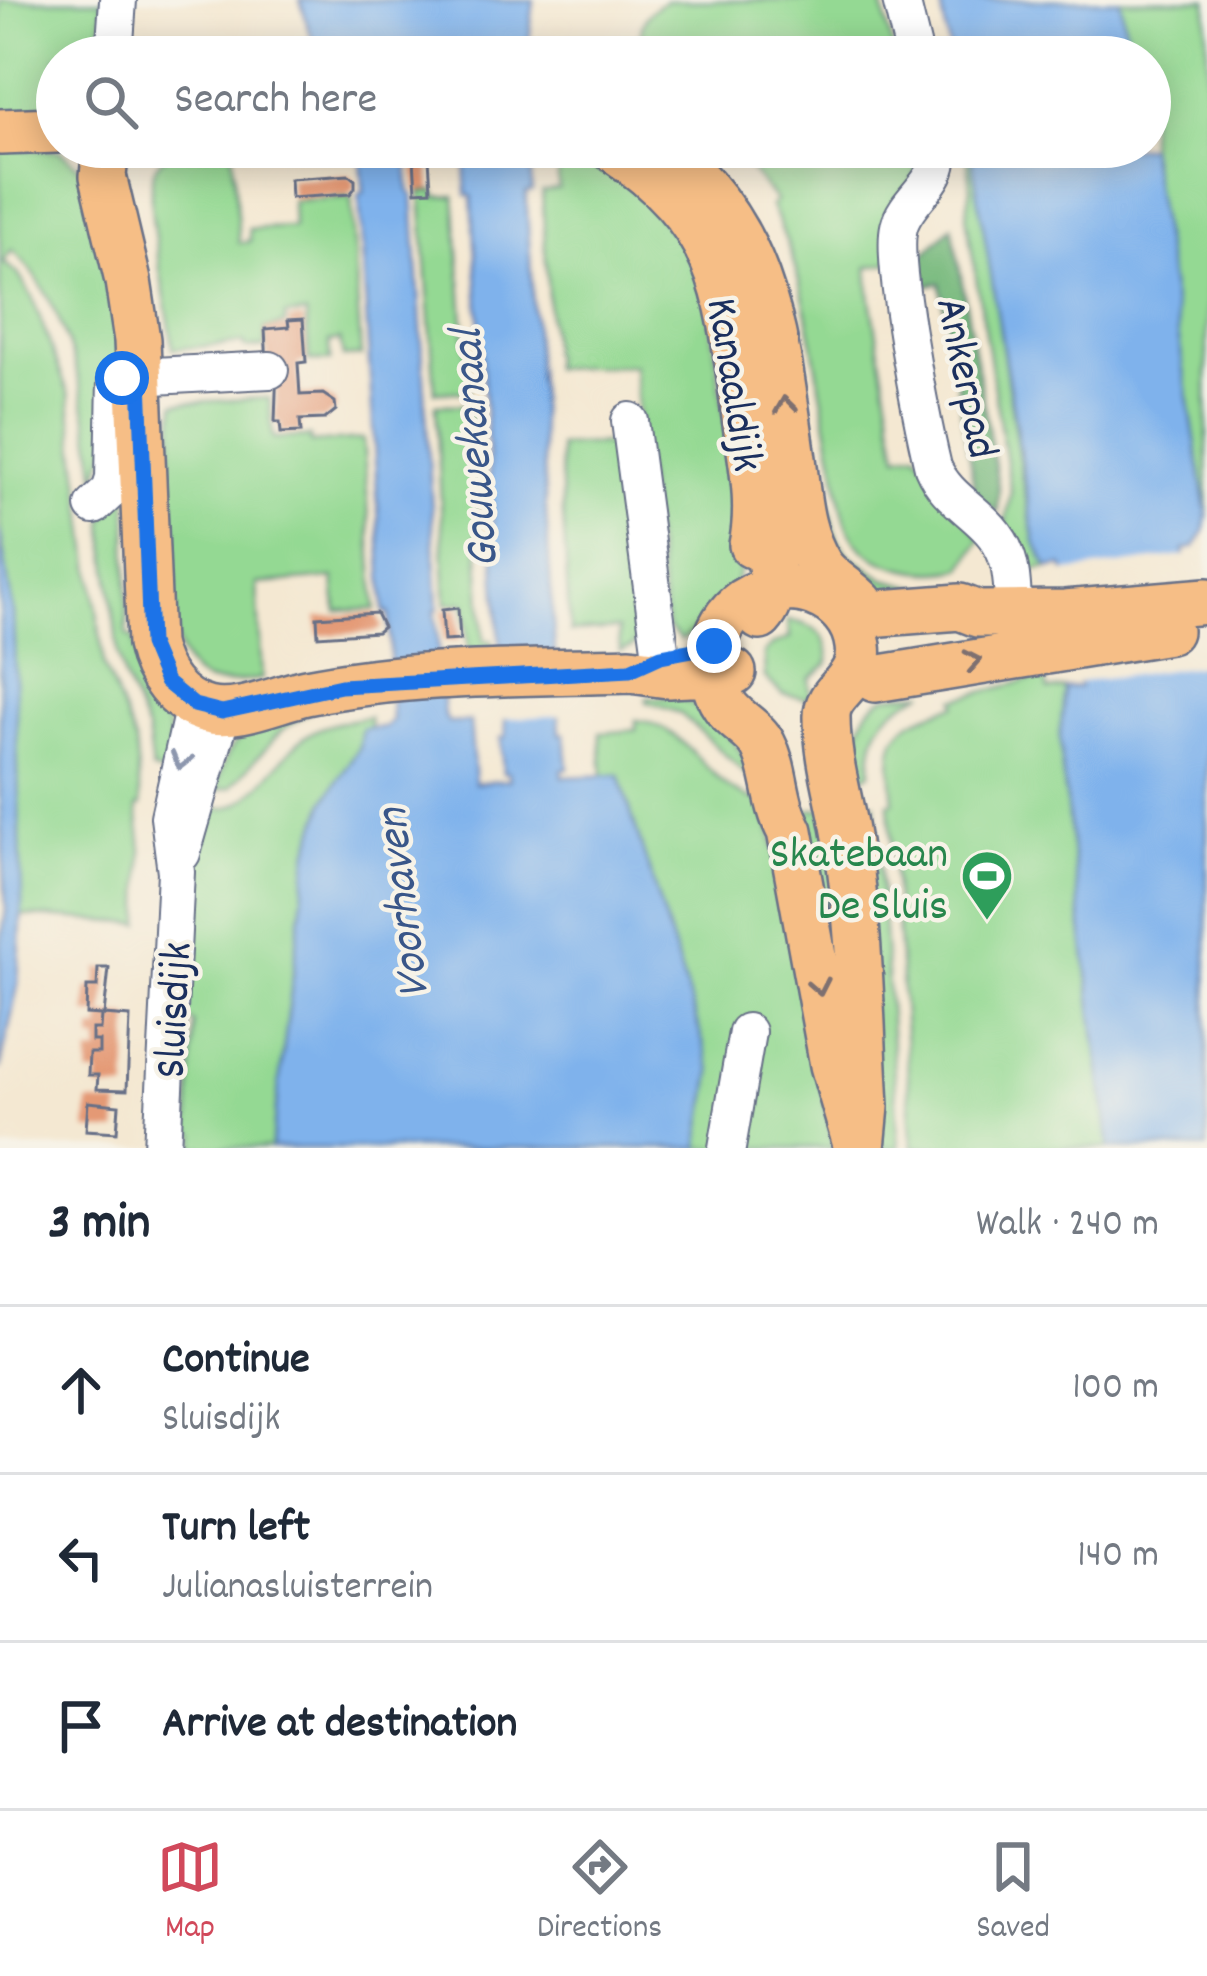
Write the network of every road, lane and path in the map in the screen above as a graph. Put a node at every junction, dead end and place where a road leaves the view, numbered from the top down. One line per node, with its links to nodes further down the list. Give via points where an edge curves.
1 (118, 0): 3 (street)
2 (901, 0): 4 (street)
3 (115, 36)
4 (910, 36)
5 (36, 131): 6 (main road)
6 (0, 132)
7 (104, 168): 13 (main road)
8 (125, 168): 13 (main road, via 156,306)
9 (640, 168): 16 (main road, Kanaaldijk, via 696,223 718,272)
10 (685, 168): 16 (main road, Kanaaldijk, one-way to 10, via 774,334 752,262 706,185)
11 (938, 168): 19 (street, Ankerpad, via 898,226 902,289 933,467 946,491 999,542 1009,569)
12 (270, 370): 13 (street)
13 (151, 377): 15 (street, via 116,378 114,478); 24 (main road, via 142,478 153,659 166,682)
14 (630, 421): 21 (street)
15 (94, 506)
16 (779, 521): 17 (main road, Kanaaldijk, via 820,565); 17 (main road, Kanaaldijk, via 752,549)
17 (825, 606): 19 (main road); 22 (main road, via 730,615 719,628); 23 (main road); 25 (main road, via 859,661 827,707)
18 (1202, 613): 20 (main road)
19 (996, 614): 20 (main road)
20 (1068, 629): 23 (main road, one-way to 20)
21 (645, 663): 22 (main road); 24 (main road, via 389,681)
22 (720, 671): 26 (main road)
23 (875, 679): 25 (main road)
24 (208, 709): 28 (street, Sluisdijk, via 176,872)
25 (836, 722): 26 (main road); 30 (main road, via 834,790 847,839 866,1106)
26 (770, 732): 30 (main road, one-way to 30, via 794,807 790,831 833,1065)
27 (746, 1033): 29 (street)
28 (162, 1148)
29 (728, 1148)
30 (860, 1148)

